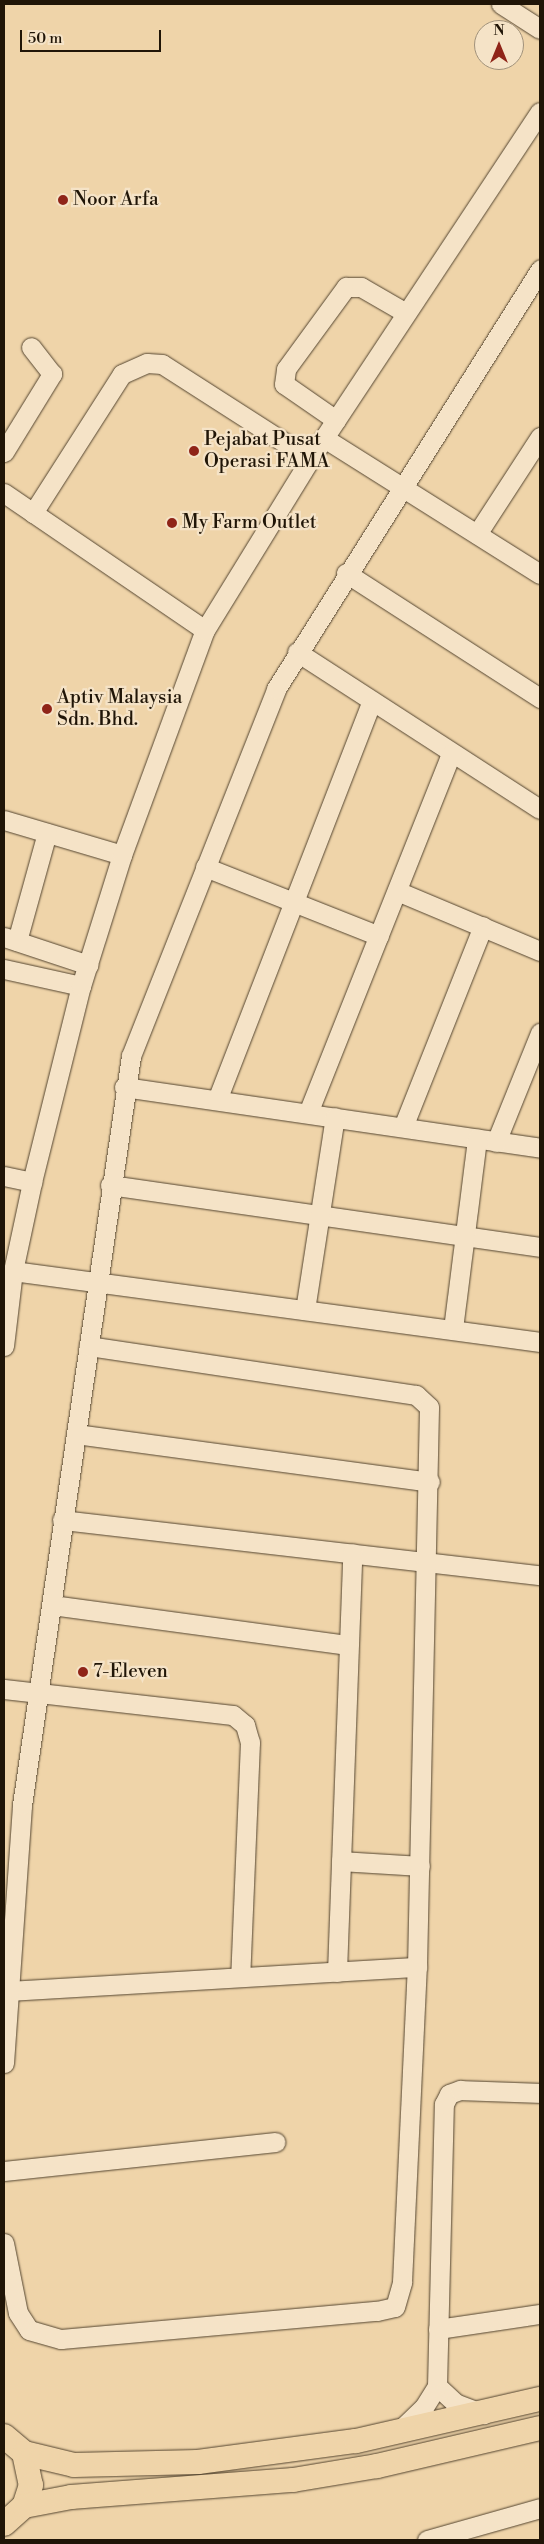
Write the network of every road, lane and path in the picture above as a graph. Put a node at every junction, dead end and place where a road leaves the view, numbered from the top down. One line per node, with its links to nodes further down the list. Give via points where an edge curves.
1 (500, 4): 2 (street)
2 (520, 9): 3 (street)
3 (540, 29)
4 (540, 112): 6 (street)
5 (540, 269): 13 (street)
6 (406, 314): 8 (street); 8 (street, via 361,288 346,288 286,369 284,384)
7 (31, 347): 11 (street, via 52,374)
8 (336, 420): 10 (street)
9 (540, 437): 16 (street)
10 (324, 438): 12 (street); 13 (street)
11 (4, 452)
12 (310, 459): 15 (street, via 162,364 147,363 122,374); 19 (street)
13 (401, 486): 16 (street); 17 (street)
14 (4, 493): 15 (street)
15 (32, 513): 19 (street)
16 (477, 534): 18 (street)
17 (346, 573): 20 (street); 21 (street)
18 (540, 574)
19 (205, 630): 27 (street)
20 (297, 652): 22 (street); 28 (street, via 276,689)
21 (540, 698)
22 (372, 701): 23 (street); 30 (street)
23 (451, 754): 24 (street); 29 (street)
24 (540, 809)
25 (4, 820): 26 (street)
26 (47, 833): 27 (street); 33 (street)
27 (122, 855): 35 (street)
28 (205, 867): 30 (street); 39 (street, via 131,1056)
29 (397, 891): 31 (street); 32 (street)
30 (294, 902): 32 (street); 40 (street)
31 (483, 926): 34 (street); 43 (street)
32 (379, 936): 41 (street)
33 (11, 939): 35 (street)
34 (540, 950)
35 (88, 965): 37 (street)
36 (5, 975): 37 (street)
37 (81, 986): 47 (street)
38 (540, 1033): 44 (street)
39 (124, 1087): 40 (street); 48 (street)
40 (217, 1100): 41 (street)
41 (308, 1113): 42 (street)
42 (335, 1117): 43 (street); 49 (street)
43 (403, 1128): 44 (street)
44 (486, 1140): 45 (street); 50 (street)
45 (540, 1148)
46 (4, 1176): 47 (street)
47 (32, 1182): 52 (street)
48 (110, 1185): 49 (street); 53 (street)
49 (319, 1215): 50 (street); 54 (street)
50 (466, 1236): 51 (street); 56 (street)
51 (540, 1247)
52 (13, 1272): 53 (street); 55 (street)
53 (96, 1281): 54 (street); 59 (street)
54 (305, 1310): 56 (street)
55 (5, 1325): 58 (street)
56 (453, 1329): 57 (street)
57 (540, 1342)
58 (4, 1346)
59 (89, 1346): 60 (street); 61 (street, via 416,1395 429,1407 432,1420)
60 (76, 1434): 61 (street); 62 (street)
61 (430, 1482): 64 (street)
62 (62, 1520): 63 (street); 66 (street)
63 (352, 1553): 64 (street); 67 (street)
64 (428, 1562): 65 (street); 71 (street)
65 (540, 1575)
66 (52, 1605): 67 (street); 69 (street)
67 (348, 1646): 70 (street)
68 (4, 1689): 69 (street)
69 (39, 1692): 74 (street, via 233,1715 245,1725 250,1742); 75 (street, via 22,1805)
70 (341, 1861): 71 (street); 73 (street)
71 (420, 1866): 72 (street)
72 (418, 1967): 73 (street); 80 (street, via 402,2282 395,2307 61,2339 29,2330 18,2313)
73 (338, 1972): 74 (street)
74 (240, 1977): 75 (street)
75 (9, 1991): 76 (street)
76 (4, 2063)
77 (540, 2093): 82 (street, via 460,2090 448,2094 444,2104)
78 (275, 2142): 79 (street)
79 (4, 2171)
80 (4, 2242)
81 (540, 2314): 82 (street)
82 (438, 2329): 83 (street)
83 (437, 2386): 85 (street, via 455,2403); 87 (street, via 424,2407)
84 (540, 2399): 85 (main road)
85 (485, 2414): 87 (main road)
86 (540, 2428): 90 (main road, via 377,2466 293,2480 71,2497)
87 (397, 2433): 89 (main road, via 198,2462 74,2465)
88 (4, 2436): 89 (main road)
89 (24, 2453): 90 (main road, via 31,2484)
90 (24, 2506): 92 (main road)
91 (540, 2508): 93 (street)
92 (4, 2526)
93 (427, 2540)

